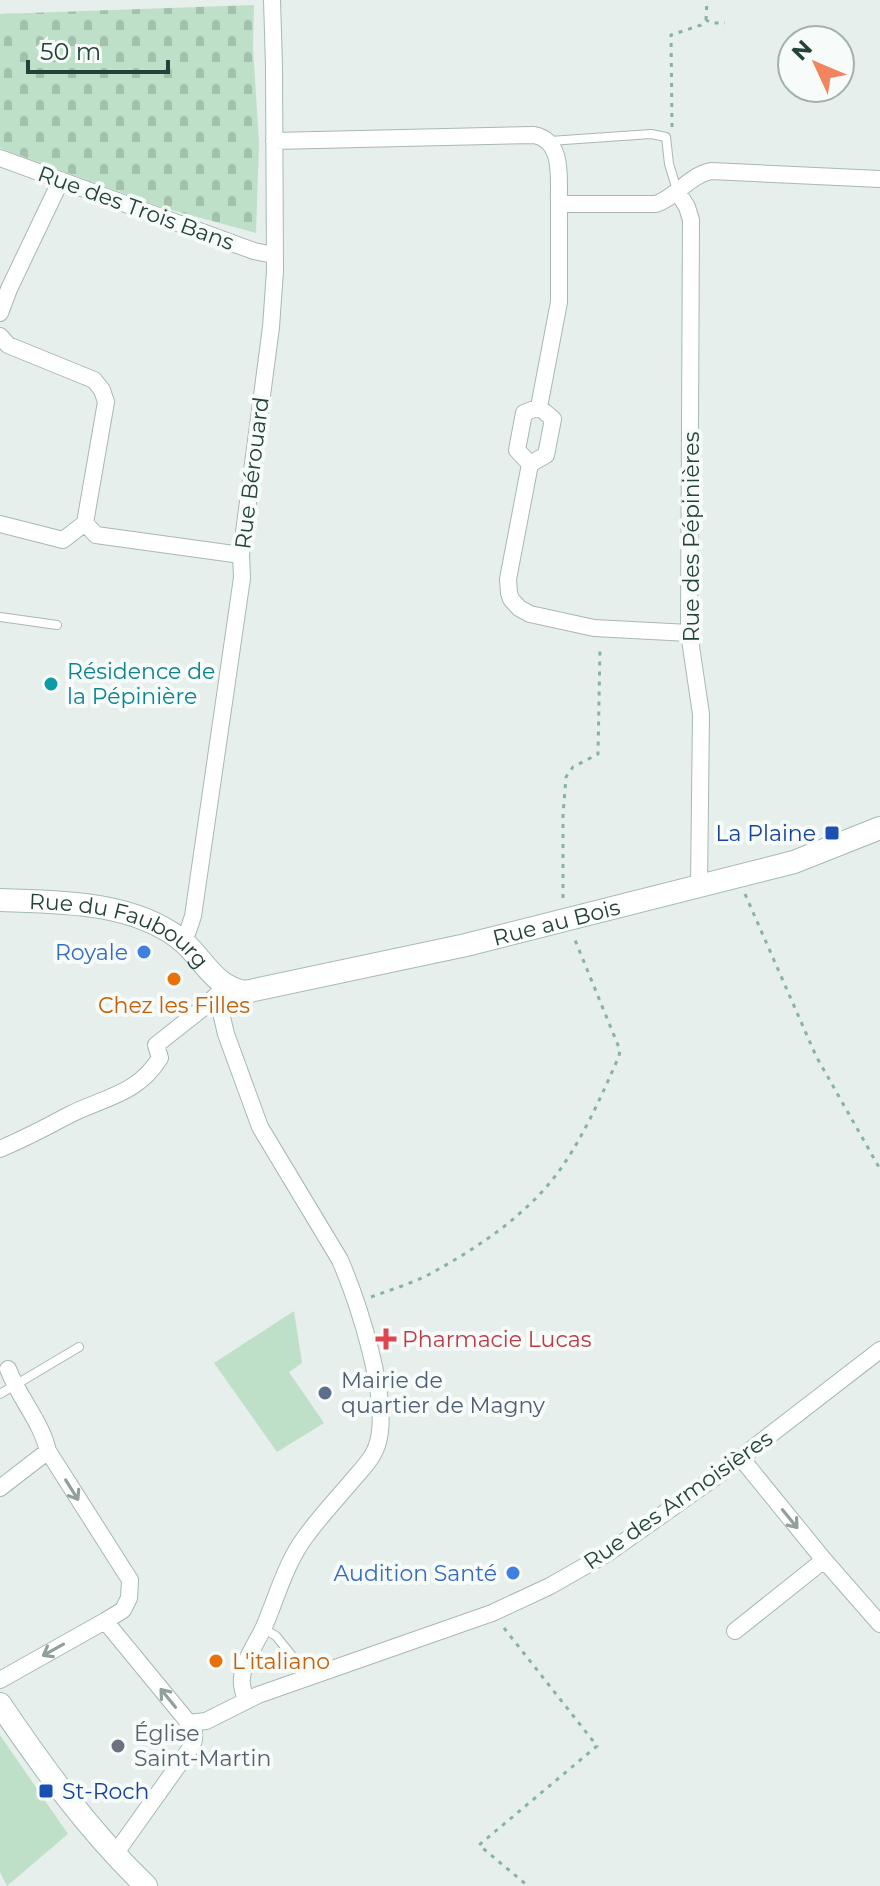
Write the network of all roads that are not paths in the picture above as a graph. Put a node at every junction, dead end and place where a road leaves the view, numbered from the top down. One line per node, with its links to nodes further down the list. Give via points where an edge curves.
1 (272, 0): 2 (street, Rue Bérouard)
2 (274, 141): 3 (street, via 534,135); 9 (street, Rue Bérouard)
3 (550, 141): 7 (lane, via 666,137); 8 (street, via 557,156)
4 (0, 158): 6 (street, Rue des Trois Bans)
5 (880, 179): 7 (street, via 711,171)
6 (61, 180): 9 (street, Rue des Trois Bans); 10 (street)
7 (677, 191): 8 (street, via 648,205); 19 (street, Rue des Pépinières, via 691,220)
8 (559, 204): 12 (street, via 559,302)
9 (274, 255): 16 (street, Rue Bérouard, via 271,327)
10 (0, 313)
11 (0, 336): 14 (street, via 8,345 94,380 102,390 106,402)
12 (539, 407): 13 (street, via 524,413 517,450); 13 (street, via 553,419 546,455)
13 (530, 464): 19 (street, via 508,579 514,603 524,612 601,629)
14 (85, 523): 15 (street, via 63,540); 16 (street, via 96,535)
15 (0, 524)
16 (241, 555): 23 (street, Rue Bérouard, via 242,578 193,916)
17 (0, 617): 18 (lane)
18 (57, 625)
19 (689, 633): 21 (street, Rue des Pépinières, via 701,714)
20 (880, 828): 21 (main road, Rue au Bois, via 794,862)
21 (699, 886): 24 (main road, Rue au Bois, via 260,990)
22 (0, 900): 23 (main road, Rue du Faubourg, via 100,907 146,920)
23 (180, 940): 24 (main road, Rue du Faubourg)
24 (226, 986): 25 (street, via 156,1045 160,1058 134,1087); 35 (street, via 226,1034 260,1127 340,1260 356,1303 380,1420 378,1444 300,1544)
25 (0, 1149)
26 (79, 1347): 28 (lane)
27 (880, 1350): 30 (street, Rue des Armoisières)
28 (7, 1383): 29 (street, via 45,1436)
29 (48, 1451): 31 (street); 33 (street, one-way to 33, via 130,1580 123,1610)
30 (741, 1458): 32 (street, one-way to 32); 38 (street, Rue des Armoisières, via 608,1553 550,1586 492,1613)
31 (0, 1488)
32 (824, 1560): 34 (street); 36 (street)
33 (105, 1621): 39 (street, one-way to 39); 43 (street, one-way to 33)
34 (880, 1624)
35 (264, 1629): 37 (street); 38 (lane)
36 (735, 1631)
37 (244, 1670): 40 (street); 42 (street)
38 (309, 1677): 40 (street, Rue des Armoisières)
39 (0, 1680)
40 (246, 1700): 42 (street, Rue des Armoisières)
41 (0, 1704): 45 (main road)
42 (215, 1718): 43 (street); 44 (street)
43 (189, 1723): 44 (street)
44 (195, 1741): 45 (street)
45 (115, 1854): 46 (main road)
46 (146, 1886)

